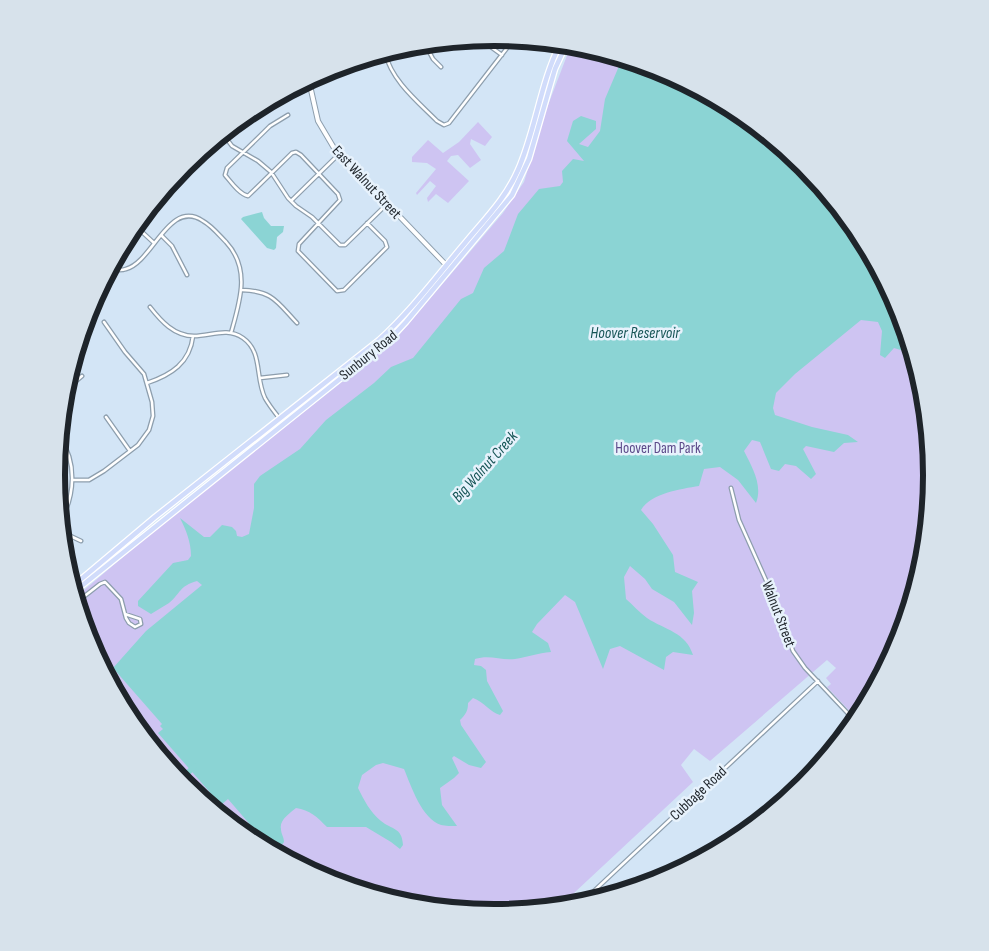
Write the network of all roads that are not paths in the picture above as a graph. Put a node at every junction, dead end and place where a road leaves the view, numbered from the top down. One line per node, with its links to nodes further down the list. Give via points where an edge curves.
1 (490, 46): 6 (street)
2 (508, 46): 6 (street)
3 (429, 51): 8 (street)
4 (557, 51): 25 (main road, Sunbury Road, via 518,170 504,196)
5 (563, 52): 25 (main road, Sunbury Road, via 530,159 521,178 504,205)
6 (502, 55): 7 (street, via 449,123 444,124 437,121 397,80)
7 (387, 60)
8 (441, 67)
9 (311, 88): 13 (main road, East Walnut Street, via 318,121)
10 (288, 115): 12 (street, via 270,126)
11 (227, 140): 12 (street)
12 (242, 153): 14 (street); 14 (street, via 224,172 244,195 250,195)
13 (339, 154): 15 (street); 17 (main road, East Walnut Street)
14 (271, 172): 15 (street, via 296,152); 16 (street)
15 (319, 174): 16 (street); 20 (street, via 340,200)
16 (291, 201): 20 (street)
17 (387, 204): 21 (street); 25 (main road, East Walnut Street)
18 (193, 212): 19 (street)
19 (192, 216): 23 (street, via 178,219); 28 (street, via 205,222 232,250 241,270)
20 (319, 223): 21 (street, via 341,246); 21 (street, via 297,248 339,292 387,247)
21 (368, 223)
22 (142, 232): 24 (street)
23 (161, 235): 24 (street); 27 (street, via 172,246)
24 (154, 243): 26 (street, via 140,261 128,269)
25 (448, 268): 40 (main road, Sunbury Road, via 394,327 308,395); 40 (main road, Sunbury Road, via 420,300 414,313 390,338)
26 (118, 270)
27 (186, 275)
28 (242, 290): 31 (street, via 271,296); 32 (street)
29 (150, 307): 33 (street, via 172,330)
30 (104, 322): 38 (street, via 141,369)
31 (297, 323)
32 (231, 333): 33 (street); 36 (street, via 245,339 253,349)
33 (192, 336): 38 (street, via 190,351 184,360 167,375)
34 (287, 375): 36 (street)
35 (82, 376): 37 (street)
36 (260, 378): 40 (street, via 265,398)
37 (76, 381)
38 (147, 383): 42 (street, via 153,409 151,422 144,438)
39 (106, 418): 42 (street)
40 (282, 421): 49 (main road); 50 (main road, Sunbury Road, via 155,517)
41 (66, 449): 43 (street, via 71,459)
42 (130, 451): 43 (street, via 94,478)
43 (72, 480): 45 (street)
44 (731, 488): 53 (street, Walnut Street, via 739,520 793,652)
45 (68, 503): 46 (street)
46 (66, 507)
47 (69, 535): 48 (street)
48 (81, 540)
49 (79, 583)
50 (79, 583)
51 (83, 598): 52 (street, via 105,582 121,599)
52 (125, 614): 52 (street, via 132,625 137,627 141,624 140,619)
53 (818, 681): 54 (street, Walnut Street); 55 (street, Cubbage Road)
54 (850, 715)
55 (591, 894)

